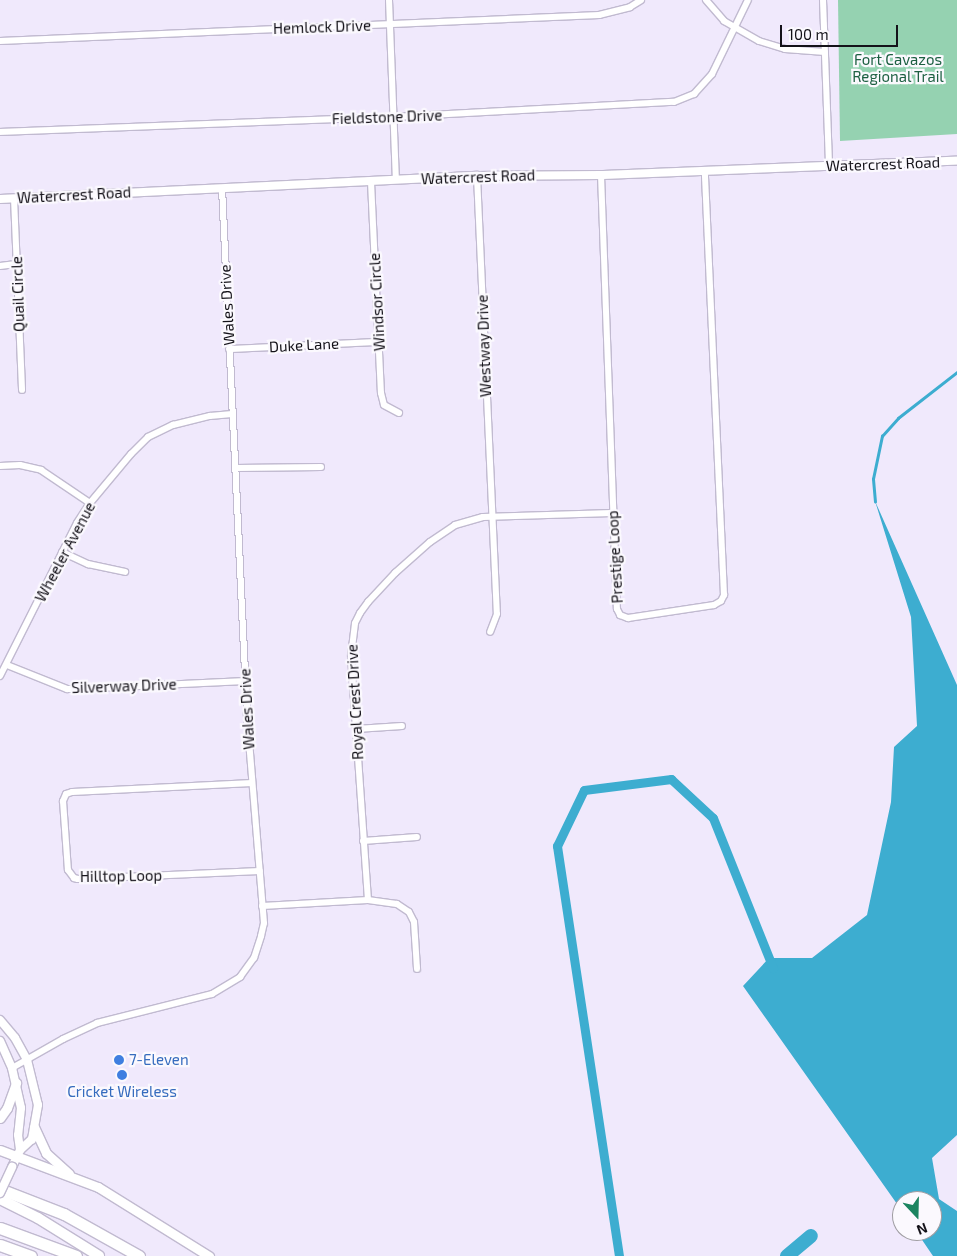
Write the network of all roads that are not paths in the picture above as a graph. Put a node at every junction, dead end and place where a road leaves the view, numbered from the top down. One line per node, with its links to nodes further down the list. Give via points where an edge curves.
1 (389, 0): 6 (street)
2 (641, 0): 6 (street, Hemlock Drive, via 599,15)
3 (706, 0): 7 (street)
4 (748, 0): 7 (street, Fieldstone Drive)
5 (823, 0): 9 (street)
6 (390, 24): 8 (street, Hemlock Drive); 10 (street)
7 (735, 28): 9 (street, via 759,42 785,49); 10 (street, Fieldstone Drive, via 712,74 700,90 674,102)
8 (0, 41)
9 (825, 52): 13 (street)
10 (393, 117): 11 (street, Fieldstone Drive); 17 (street)
11 (0, 132)
12 (957, 161): 13 (street, Watercrest Road)
13 (829, 166): 14 (street, Watercrest Road)
14 (705, 170): 15 (street, Watercrest Road); 33 (street, Prestige Loop, via 724,595 721,601 628,618 620,615 616,609)
15 (601, 175): 16 (street, Watercrest Road); 33 (street, Prestige Loop)
16 (478, 176): 17 (street, Watercrest Road); 34 (street, Westway Drive)
17 (396, 180): 18 (street, Watercrest Road)
18 (371, 182): 19 (street, Watercrest Road); 24 (street, Windsor Circle)
19 (222, 188): 20 (street, Watercrest Road); 25 (street, Wales Drive)
20 (14, 198): 21 (street, Watercrest Road); 22 (street, Quail Circle)
21 (0, 199)
22 (16, 264): 23 (street); 26 (street, Quail Circle)
23 (0, 266)
24 (378, 342): 25 (street, Duke Lane); 27 (street, Windsor Circle, via 384,405)
25 (229, 349): 28 (street, Wales Drive)
26 (22, 390)
27 (399, 413)
28 (232, 414): 31 (street, Wales Drive); 32 (street, Wheeler Avenue, via 188,420 148,438)
29 (0, 466): 32 (street, via 41,470)
30 (321, 467): 31 (street)
31 (236, 468): 40 (street, Wales Drive)
32 (90, 503): 35 (street, Wheeler Avenue)
33 (612, 513): 34 (street, Royal Crest Drive)
34 (492, 516): 37 (street, Westway Drive, via 497,614); 42 (street, Royal Crest Drive, via 471,518 430,542 384,585 360,614 355,623 351,656)
35 (62, 552): 36 (street, via 88,564); 38 (street, Wheeler Avenue)
36 (125, 572)
37 (490, 632)
38 (8, 665): 39 (street, Wheeler Avenue); 40 (street, Silverway Drive, via 67,689)
39 (0, 676)
40 (246, 681): 43 (street, Wales Drive)
41 (402, 726): 42 (street)
42 (356, 729): 45 (street, Royal Crest Drive)
43 (252, 783): 46 (street, Wales Drive); 46 (street, Hilltop Loop, via 66,794 63,801 68,870 78,879)
44 (417, 836): 45 (street)
45 (364, 841): 47 (street, Royal Crest Drive)
46 (260, 871): 48 (street, Wales Drive)
47 (368, 900): 48 (street); 49 (street, via 397,904 409,912 414,922)
48 (262, 906): 52 (street, Wales Drive, via 264,923 256,955 240,977 210,995 97,1023)
49 (417, 969)
50 (0, 1020): 52 (street)
51 (0, 1041): 53 (street)
52 (27, 1060): 53 (street, Wales Drive); 56 (street, via 38,1105)
53 (12, 1068): 54 (street)
54 (16, 1083): 55 (main road); 58 (street, via 22,1108)
55 (0, 1118)
56 (34, 1126): 58 (street, via 32,1139); 59 (main road, via 46,1152)
57 (0, 1150): 58 (main road)
58 (19, 1153): 59 (main road); 61 (street, bridge)
59 (73, 1177): 69 (main road, via 98,1187)
60 (0, 1189): 68 (highway, via 64,1214)
61 (0, 1193)
62 (0, 1200): 67 (main road, via 38,1218)
63 (0, 1228): 66 (highway)
64 (0, 1245): 65 (highway)
65 (31, 1256)
66 (76, 1256)
67 (99, 1256)
68 (139, 1256)
69 (209, 1256)

